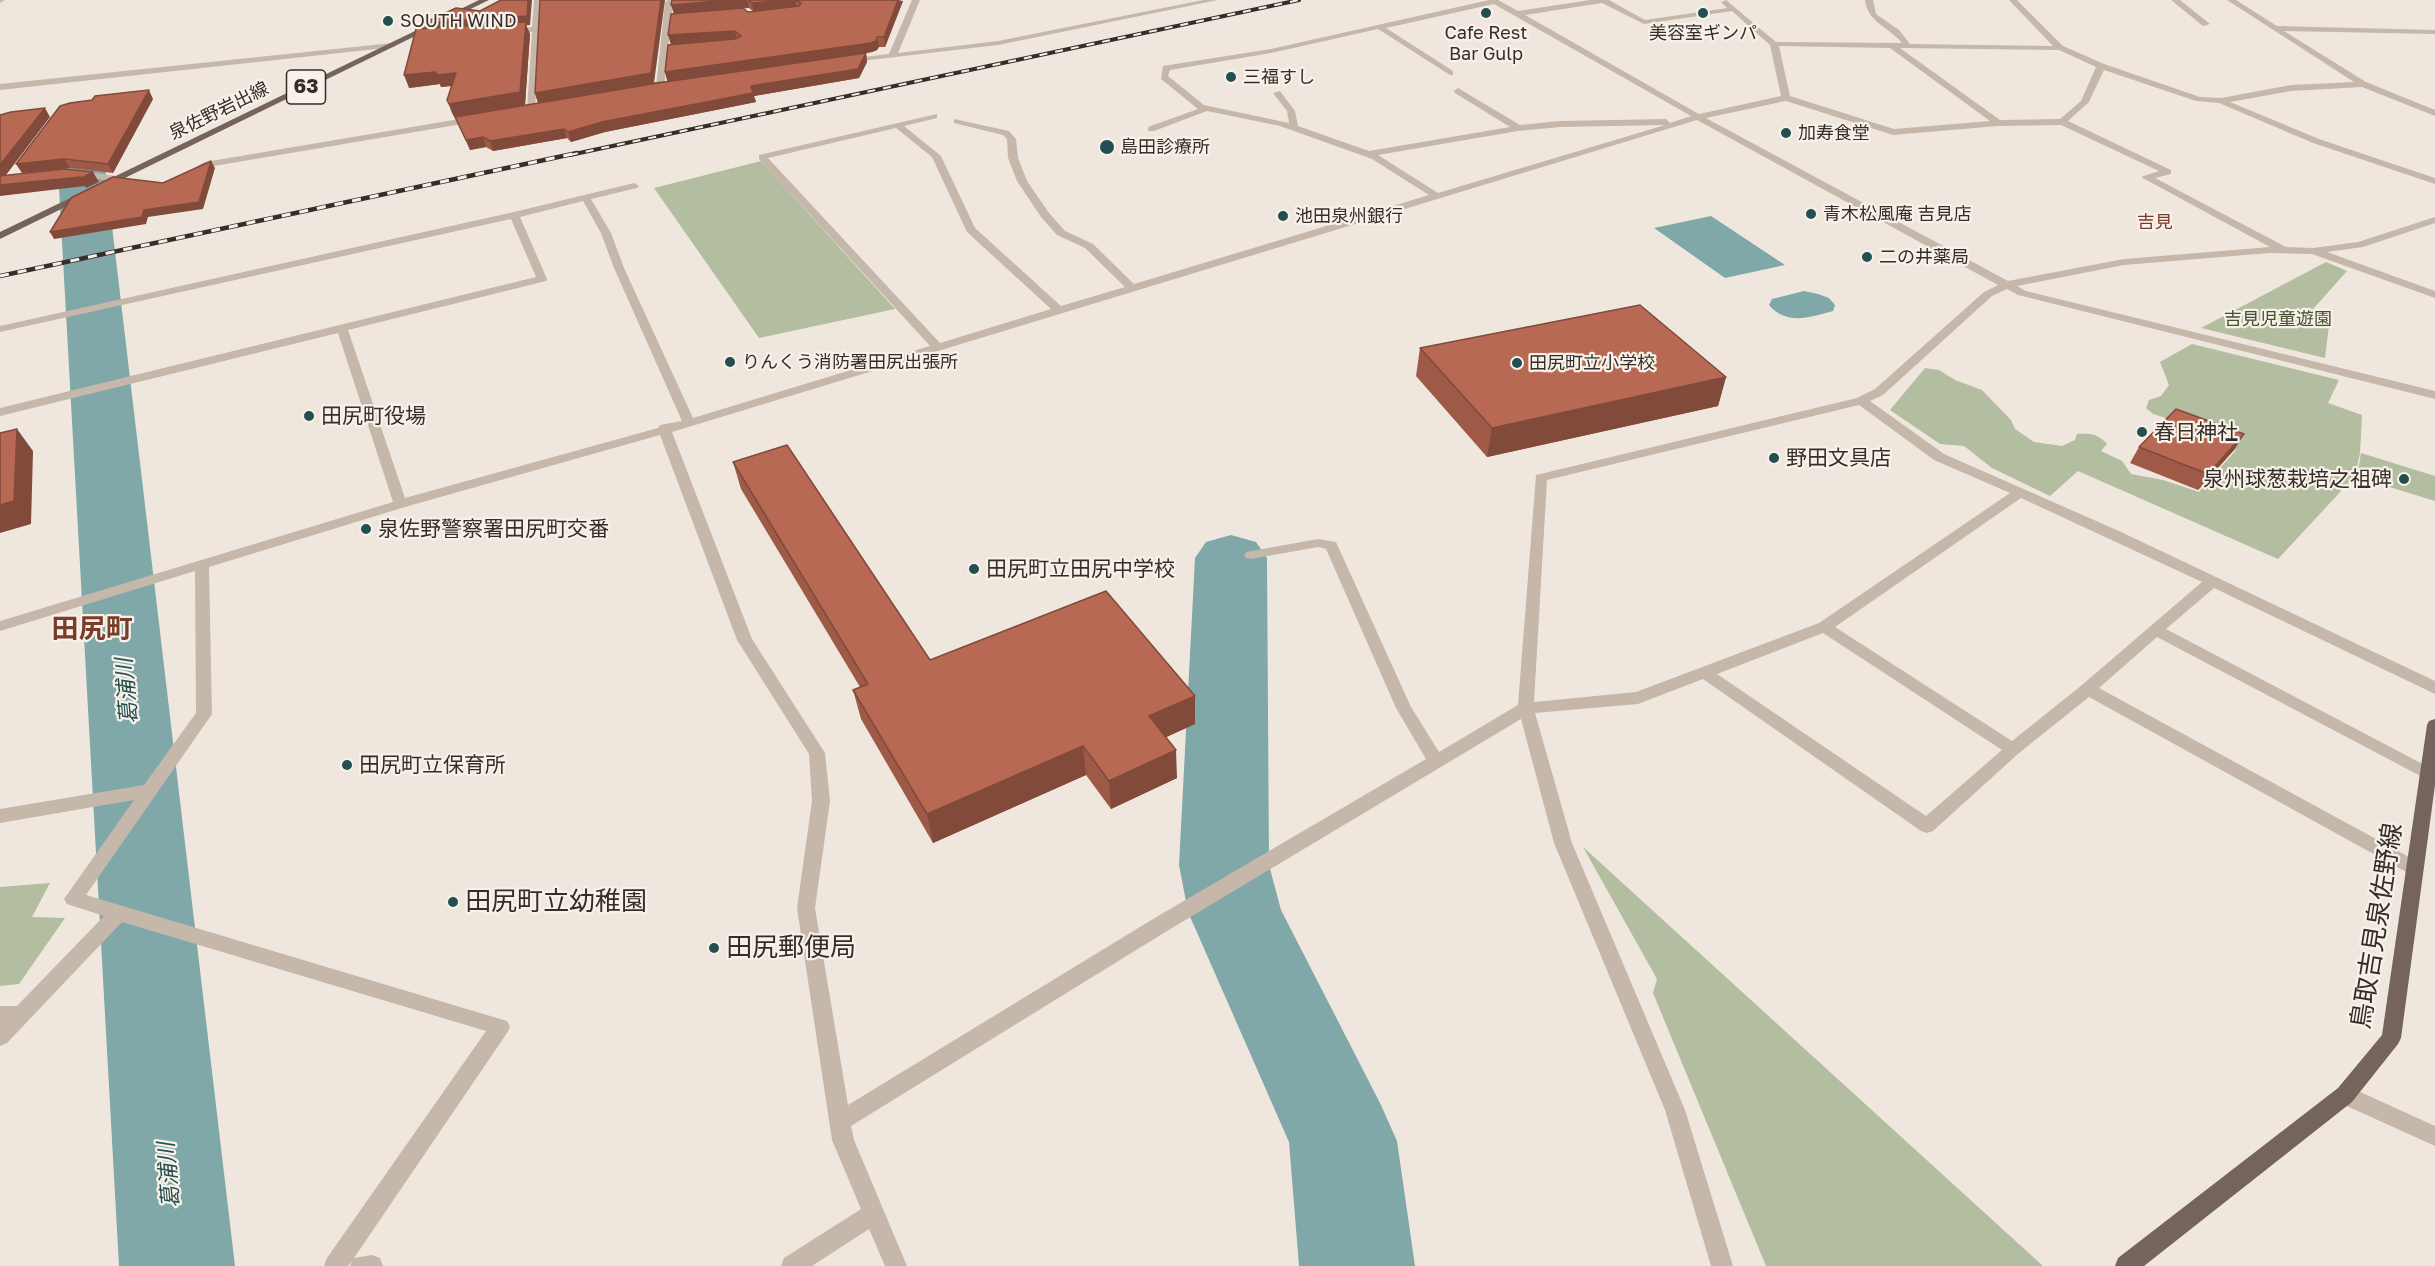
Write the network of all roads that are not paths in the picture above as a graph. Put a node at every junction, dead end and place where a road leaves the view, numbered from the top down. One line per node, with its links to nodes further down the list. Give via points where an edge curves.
1 (485, 0): 26 (main road, 泉佐野岩出線 / 63)
2 (538, 0): 22 (street)
3 (676, 0): 18 (street, via 669,2)
4 (916, 0): 34 (street)
5 (1162, 0): 14 (street)
6 (1214, 0): 14 (street)
7 (1604, 0): 15 (street, via 1644,22); 16 (street)
8 (1722, 0): 15 (street)
9 (1869, 0): 30 (street, via 1869,9 1878,21 1892,28)
10 (2013, 0): 31 (street)
11 (2175, 0): 19 (street)
12 (2231, 0): 21 (street)
13 (1494, 1): 16 (street); 20 (street)
14 (1169, 9): 34 (street, via 998,42)
15 (1733, 9): 27 (street)
16 (1516, 14): 53 (street)
17 (679, 18): 18 (street)
18 (668, 19): 33 (street)
19 (2206, 24)
20 (1380, 27): 37 (street); 48 (street, via 1271,51 1166,68 1164,77)
21 (2275, 28): 24 (street); 38 (street)
22 (536, 30): 23 (street); 49 (street)
23 (501, 32)
24 (2435, 32)
25 (431, 37): 26 (street)
26 (408, 38): 28 (main road, 泉佐野岩出線 / 63)
27 (1774, 44): 29 (street); 45 (street)
28 (393, 45): 40 (street); 73 (main road, 泉佐野岩出線 / 63)
29 (1892, 46): 30 (street); 58 (street)
30 (1908, 46): 31 (street)
31 (2060, 48): 36 (street)
32 (675, 49): 33 (street)
33 (664, 50): 41 (street)
34 (893, 54): 35 (street)
35 (835, 62)
36 (2101, 66): 46 (street, via 2199,99); 57 (street, via 2085,102)
37 (1450, 73)
38 (2363, 84): 46 (street, via 2291,88); 51 (street)
39 (672, 85): 41 (street)
40 (0, 87)
41 (660, 87): 42 (street)
42 (648, 89)
43 (1458, 91): 61 (street)
44 (1277, 93): 60 (street, via 1291,111)
45 (1786, 98): 53 (street); 58 (street, via 1893,132)
46 (2221, 101): 66 (street, via 2316,141)
47 (543, 108): 49 (street)
48 (1207, 108): 60 (street); 62 (street)
49 (531, 110): 50 (street)
50 (520, 112)
51 (2435, 113)
52 (934, 116): 59 (street)
53 (1698, 117): 56 (street); 76 (street)
54 (485, 118): 65 (street, via 205,165)
55 (957, 121): 77 (street, via 1006,133 1022,182 1045,214 1061,233 1089,246)
56 (1684, 121): 61 (street); 69 (street)
57 (2062, 122): 58 (street); 74 (street, via 2168,172 2146,177)
58 (1998, 123)
59 (898, 125): 79 (street, via 936,156 971,230); 82 (street, via 762,157)
60 (1294, 127): 63 (street)
61 (1518, 128): 63 (street)
62 (1151, 129)
63 (1368, 154): 69 (street)
64 (60, 174): 67 (street)
65 (186, 175)
66 (2435, 181)
67 (139, 182)
68 (634, 186): 70 (street)
69 (1437, 196): 77 (street)
70 (585, 197): 71 (street); 86 (street, via 606,233)
71 (514, 215): 80 (street, via 542,279); 81 (street)
72 (2435, 220): 75 (street, via 2359,245)
73 (0, 236)
74 (2284, 250): 75 (street); 76 (street, via 2124,262)
75 (2313, 251): 78 (street)
76 (2006, 285): 83 (street, via 2022,293); 84 (street, via 1988,294 1879,392)
77 (1133, 289): 79 (street)
78 (2435, 295)
79 (1060, 311): 82 (street)
80 (342, 328): 85 (street); 89 (street)
81 (0, 329)
82 (938, 348): 86 (street)
83 (2435, 395)
84 (1861, 400): 88 (street, via 1939,457); 99 (street, via 1541,478)
85 (0, 412)
86 (689, 423): 87 (street)
87 (664, 428): 89 (street); 112 (street, via 745,640 817,753 821,801 806,908)
88 (2019, 493): 92 (street); 94 (street)
89 (400, 504): 91 (street)
90 (1251, 555): 102 (street, via 1318,543 1331,545 1404,708)
91 (202, 564): 93 (street); 104 (street, via 204,714)
92 (2211, 582): 95 (street); 97 (street)
93 (0, 626)
94 (1824, 627): 96 (street); 101 (street)
95 (2155, 630): 98 (street); 103 (street)
96 (1705, 673): 99 (street, via 1638,698); 101 (street, via 1927,826)
97 (2435, 688)
98 (2088, 689): 101 (street); 106 (street)
99 (1526, 708): 102 (street); 120 (street, via 1563,843 1675,1110)
100 (2435, 725): 103 (main road, 鳥取吉見泉佐野線)
101 (2013, 749)
102 (1436, 761): 112 (street)
103 (2428, 774): 106 (main road, 鳥取吉見泉佐野線)
104 (150, 791): 105 (street); 107 (street, via 73,899)
105 (0, 816)
106 (2414, 868): 111 (main road, 鳥取吉見泉佐野線, via 2391,1038)
107 (119, 913): 109 (street); 115 (street, via 500,1027)
108 (0, 1015): 109 (street)
109 (21, 1015): 110 (street)
110 (0, 1037)
111 (2345, 1095): 113 (street); 121 (main road, 鳥取吉見泉佐野線)
112 (840, 1121): 114 (street, via 843,1140)
113 (2435, 1136)
114 (873, 1214): 118 (street); 119 (street)
115 (335, 1266)
116 (361, 1266): 117 (street)
117 (372, 1266)
118 (792, 1266)
119 (896, 1266)
120 (1722, 1266)
121 (2126, 1266)

